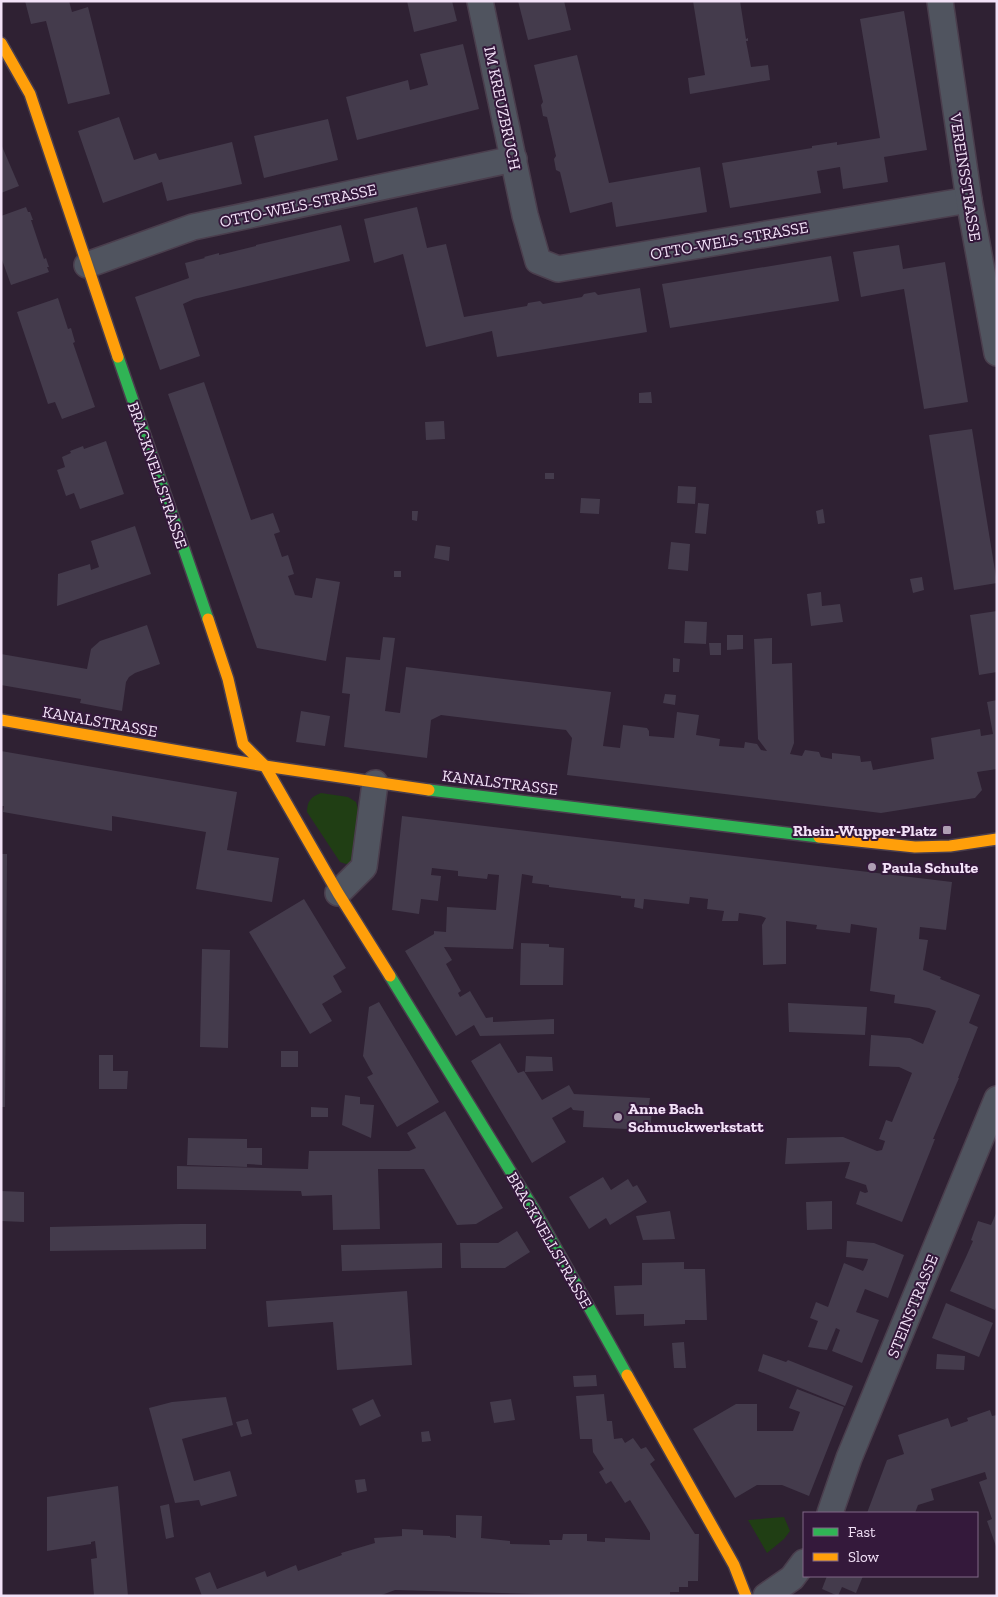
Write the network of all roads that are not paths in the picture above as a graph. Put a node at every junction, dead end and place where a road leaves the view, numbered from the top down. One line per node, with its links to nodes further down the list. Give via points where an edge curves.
1 (480, 1): 4 (street, IM KREUZBRUCH)
2 (940, 1): 5 (street, VEREINSSTRASSE)
3 (1, 43): 7 (street, BRACKNELLSTRASSE, via 30,94)
4 (514, 158): 6 (street, IM KREUZBRUCH); 7 (street, OTTO-WELS-STRASSE, via 193,227)
5 (969, 200): 6 (street, OTTO-WELS-STRASSE, via 558,269 538,261); 8 (street, VEREINSSTRASSE)
6 (525, 214)
7 (87, 265): 10 (street, BRACKNELLSTRASSE, via 228,680 243,744)
8 (997, 353)
9 (1, 720): 10 (street, KANALSTRASSE)
10 (265, 766): 11 (street, KANALSTRASSE); 13 (street, BRACKNELLSTRASSE)
11 (376, 783): 12 (street, KANALSTRASSE, via 903,847 926,848); 13 (street, via 364,867)
12 (997, 839)
13 (338, 894): 17 (street, BRACKNELLSTRASSE, via 535,1211 734,1565)
14 (997, 1099): 15 (street, STEINSTRASSE, via 849,1458)
15 (830, 1512)
16 (803, 1563): 18 (street, via 792,1578)
17 (746, 1596)
18 (766, 1596)

